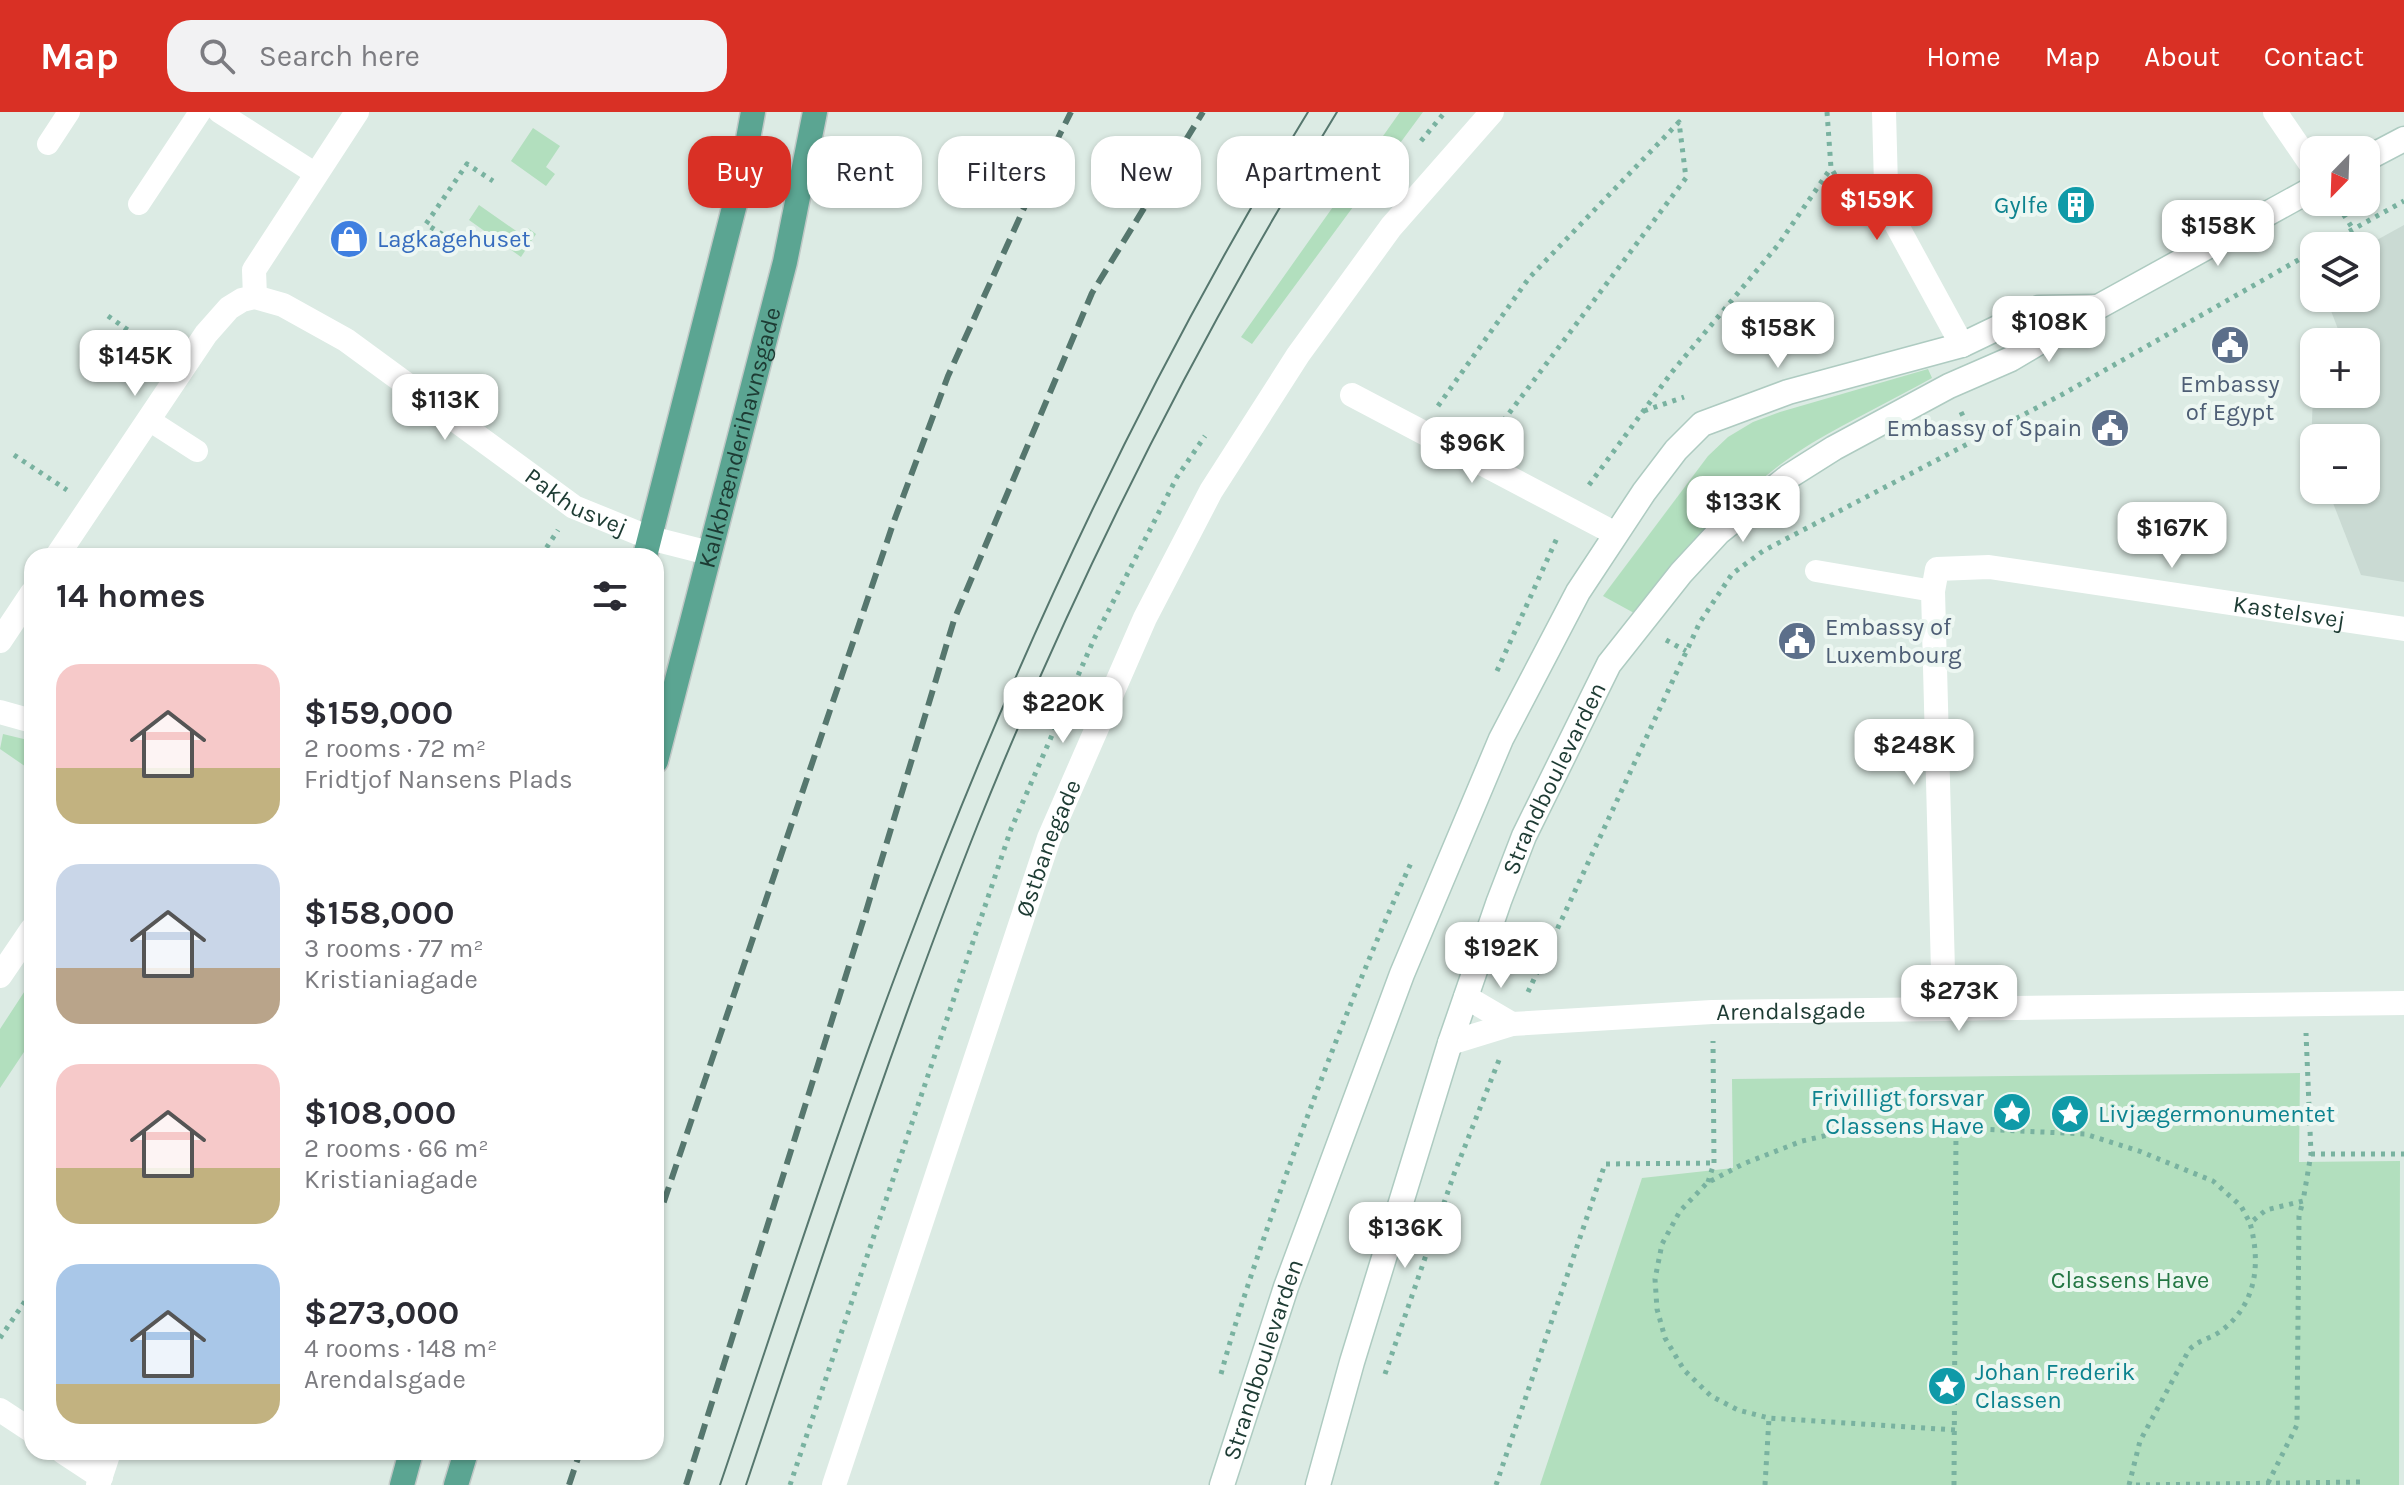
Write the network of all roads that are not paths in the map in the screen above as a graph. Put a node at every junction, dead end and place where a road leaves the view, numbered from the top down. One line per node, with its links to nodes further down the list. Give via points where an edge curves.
1 (69, 112): 11 (lane)
2 (200, 112): 16 (lane)
3 (219, 112): 14 (lane)
4 (357, 112): 14 (street)
5 (753, 112): 24 (main road, via 739,188)
6 (815, 112): 27 (main road, Kalkbrænderihavnsgade, via 785,262)
7 (1492, 112): 52 (street, Østbanegade, via 1391,227 1298,355 1211,491 1145,618 1049,838)
8 (1884, 112): 19 (street, via 1890,213)
9 (2275, 112): 12 (street)
10 (2404, 139): 13 (street)
11 (48, 144)
12 (2300, 149)
13 (2380, 152)
14 (316, 174): 17 (street, via 254,270)
15 (2300, 196): 18 (street, Strandboulevarden)
16 (139, 204)
17 (255, 297): 21 (street, via 229,308 206,334); 24 (street, Pakhusvej, via 283,305 346,340 574,507)
18 (2098, 307): 19 (street, Strandboulevarden, via 2039,308); 38 (street, Strandboulevarden, via 1788,477 1718,533 1681,573 1609,664 1524,836)
19 (1962, 345): 23 (street, Strandboulevarden, via 1788,392 1702,424)
20 (1352, 395): 23 (street)
21 (149, 420): 22 (lane); 25 (street)
22 (197, 451)
23 (1614, 533): 53 (street, Strandboulevarden, via 1501,739 1402,974 1286,1287)
24 (648, 547)
25 (62, 548)
26 (664, 549): 27 (street, Pakhusvej)
27 (709, 553): 35 (main road, Kalkbrænderihavnsgade)
28 (1816, 571): 29 (lane)
29 (1935, 580): 31 (street, Kastelsvej, via 1989,567); 40 (street)
30 (24, 605): 32 (street)
31 (2404, 629)
32 (0, 641)
33 (0, 712): 34 (street)
34 (24, 719)
35 (664, 730)
36 (24, 941): 37 (street)
37 (0, 976)
38 (1466, 997): 41 (street); 42 (street, Strandboulevarden)
39 (2404, 1003): 40 (street, Arendalsgade)
40 (1944, 1009): 41 (street, Arendalsgade, via 1712,1012)
41 (1512, 1024): 42 (street, Arendalsgade)
42 (1450, 1043): 54 (street, Strandboulevarden)
43 (0, 1410): 44 (street)
44 (24, 1426)
45 (73, 1460): 49 (street)
46 (107, 1460): 49 (street)
47 (409, 1460): 50 (main road)
48 (464, 1460): 51 (main road)
49 (100, 1481)
50 (402, 1485)
51 (456, 1485)
52 (834, 1485)
53 (1222, 1485)
54 (1318, 1485)

